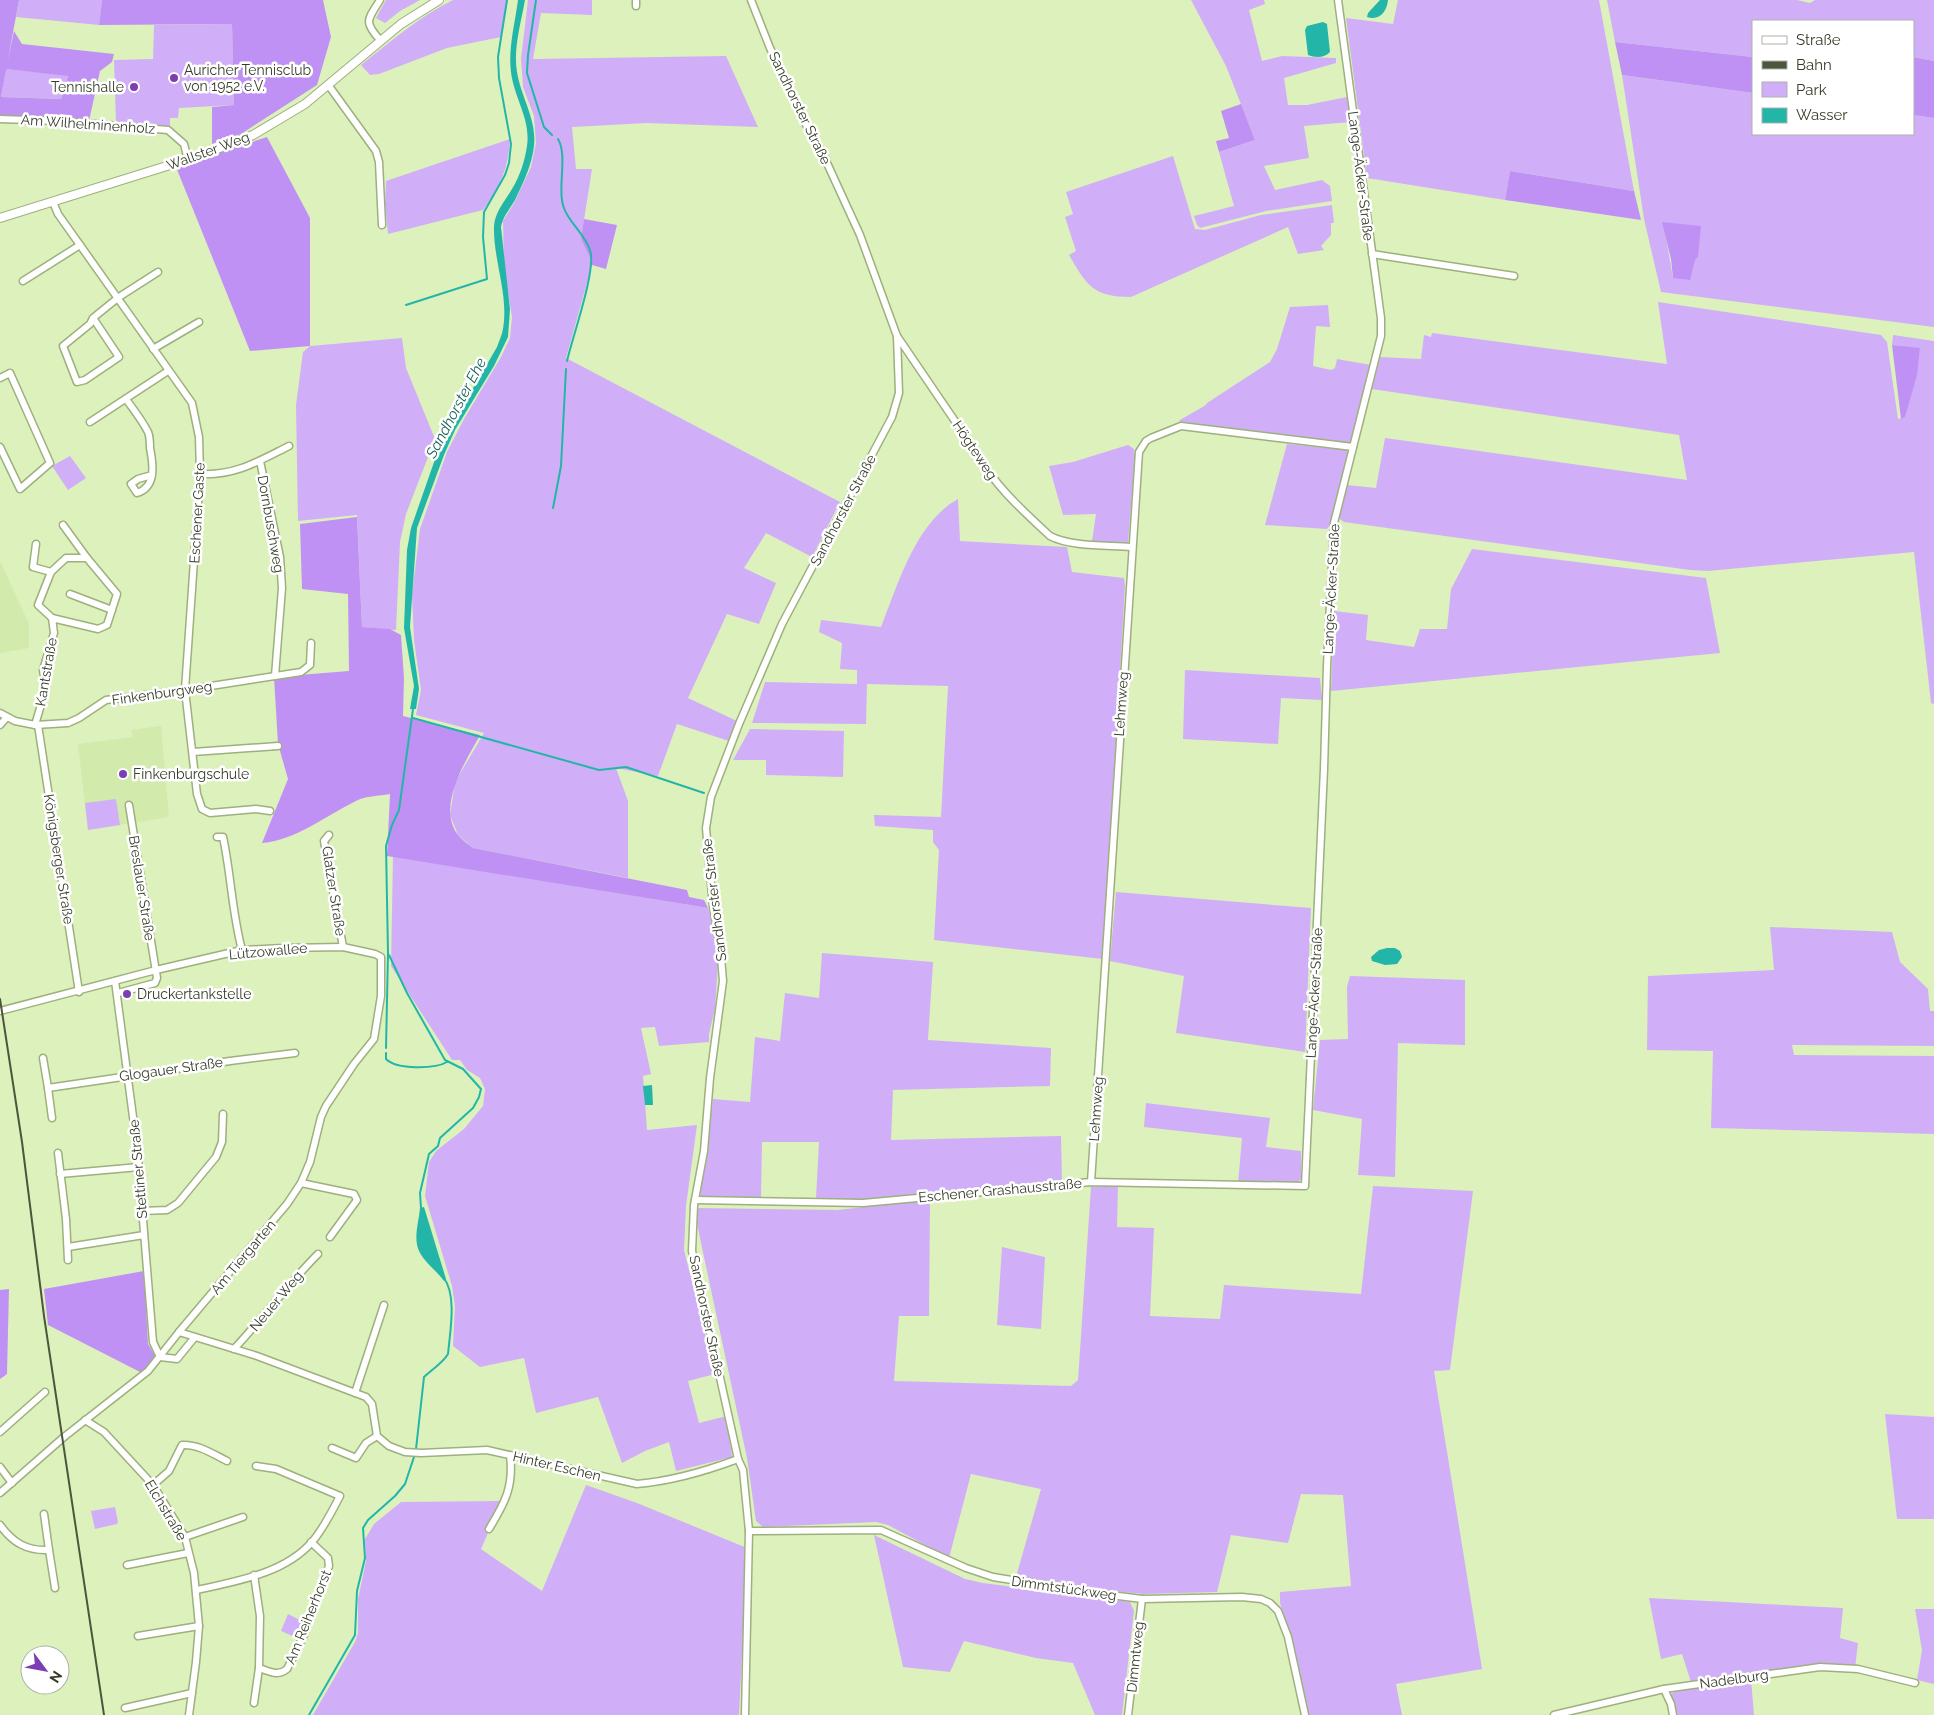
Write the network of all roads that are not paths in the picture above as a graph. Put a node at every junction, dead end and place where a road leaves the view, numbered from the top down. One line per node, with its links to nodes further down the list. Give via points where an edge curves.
1 (380, 0): 5 (street, via 368,20 368,26)
2 (439, 0): 5 (street, Wallster Weg)
3 (751, 0): 20 (street, Sandhorster Straße, via 770,48 856,227)
4 (1338, 0): 13 (street, Lange-Äcker-Straße)
5 (380, 40): 6 (street, Wallster Weg)
6 (328, 86): 8 (street, Wallster Weg, via 265,129); 11 (street, via 376,151)
7 (0, 119): 8 (street, Am Wilhelminenholz, via 57,120 168,130 184,144)
8 (188, 160): 9 (street, Wallster Weg)
9 (53, 202): 10 (street, Wallster Weg); 12 (street, Eschener Gaste)
10 (0, 218)
11 (382, 225)
12 (80, 245): 16 (street); 17 (street, Eschener Gaste)
13 (1372, 254): 15 (street); 28 (street, Lange-Äcker-Straße, via 1381,336)
14 (158, 272): 17 (street)
15 (1514, 276)
16 (23, 281)
17 (118, 297): 18 (street); 21 (street, Eschener Gaste)
18 (93, 318): 18 (street, via 118,357 77,382 63,346)
19 (199, 322): 21 (street)
20 (897, 336): 34 (street, Högteweg, via 986,471 1050,536 1070,542); 73 (street, Sandhorster Straße, via 899,393 892,417 782,624 711,797 706,828 722,982 704,1150)
21 (153, 349): 22 (street, Eschener Gaste)
22 (168, 371): 24 (street); 30 (street, Eschener Gaste, via 192,403 199,437)
23 (0, 378): 26 (street, via 10,373 50,463 20,489)
24 (126, 399): 25 (street); 31 (street, via 148,433)
25 (90, 422)
26 (0, 446)
27 (290, 446): 29 (street)
28 (1353, 447): 34 (street, Lehmweg, via 1191,426 1164,432 1146,441 1139,452); 72 (street, Lange-Äcker-Straße, via 1337,505 1333,536)
29 (260, 461): 30 (street, via 235,472); 41 (street, Dornbuschweg, via 280,557 282,588)
30 (200, 474): 42 (street, Eschener Gaste)
31 (152, 475)
32 (63, 524): 35 (street)
33 (36, 544): 36 (street, via 33,568)
34 (1131, 547): 70 (street, Lehmweg)
35 (87, 558): 36 (street, via 66,558); 38 (street, via 117,594)
36 (51, 572): 39 (street, Kantstraße, via 38,605)
37 (70, 594): 38 (street)
38 (112, 610): 39 (street, Kantstraße, via 107,625 98,629)
39 (52, 618): 46 (street, Kantstraße, via 54,634 44,670 46,688)
40 (311, 643): 41 (street, Finkenburgweg, via 310,665 301,672)
41 (275, 676): 42 (street, Finkenburgweg)
42 (186, 690): 46 (street, Finkenburgweg, via 106,700 74,721); 48 (street, Eschener Gaste)
43 (0, 713): 44 (street, Finkenburgweg)
44 (7, 717): 45 (street); 46 (street, Finkenburgweg)
45 (0, 725)
46 (36, 725): 58 (street, Königsberger Straße)
47 (278, 746): 48 (street)
48 (193, 752): 50 (street, Eschener Gaste, via 202,810 215,813)
49 (130, 805): 56 (street, Breslauer Straße)
50 (270, 811)
51 (329, 835): 53 (street, Glatzer Straße, via 324,841)
52 (217, 837): 54 (street, via 223,837 230,866)
53 (343, 947): 54 (street, Lützowallee); 55 (street, Lützowallee)
54 (242, 950): 56 (street, Lützowallee)
55 (381, 957): 71 (street, Am Tiergarten, via 381,996 374,1039 320,1117)
56 (156, 970): 57 (street, Lützowallee); 59 (street, via 155,983)
57 (115, 981): 58 (street, Lützowallee); 59 (street, Stettiner Straße)
58 (79, 992): 60 (street, Lützowallee)
59 (118, 993): 63 (street, Stettiner Straße)
60 (0, 1011)
61 (295, 1053): 63 (street, Glogauer Straße)
62 (43, 1058): 64 (street)
63 (127, 1075): 64 (street, Glogauer Straße); 68 (street, Stettiner Straße)
64 (48, 1088): 66 (street)
65 (223, 1114): 74 (street, via 222,1142 216,1157 178,1203 167,1210)
66 (52, 1118)
67 (58, 1153): 69 (street)
68 (139, 1167): 69 (street); 74 (street, Stettiner Straße)
69 (60, 1174): 79 (street)
70 (1091, 1182): 72 (street, Eschener Grashausstraße); 73 (street, Eschener Grashausstraße, via 863,1203)
71 (302, 1183): 75 (street, via 354,1194 357,1200); 83 (street, Am Tiergarten)
72 (1305, 1186)
73 (695, 1200): 94 (street, Sandhorster Straße, via 692,1251)
74 (142, 1211): 77 (street, Stettiner Straße)
75 (344, 1219): 76 (street); 78 (street)
76 (342, 1231)
77 (144, 1235): 79 (street); 86 (street, Stettiner Straße, via 154,1342)
78 (330, 1237)
79 (68, 1246): 81 (street)
80 (318, 1254): 85 (street, Neuer Weg)
81 (68, 1260)
82 (384, 1305): 88 (street)
83 (179, 1332): 84 (street); 86 (street, Am Tiergarten)
84 (195, 1337): 85 (street); 86 (street, via 177,1359)
85 (234, 1349): 88 (street)
86 (160, 1357): 89 (street, Am Tiergarten, via 148,1371)
87 (45, 1392): 90 (street)
88 (355, 1393): 91 (street, via 372,1404)
89 (86, 1420): 98 (street, Am Tiergarten); 99 (street, Elchstraße, via 104,1432)
90 (0, 1432)
91 (377, 1436): 92 (street, via 366,1443 356,1458); 93 (street, Hinter Eschen, via 404,1452 487,1450)
92 (332, 1448)
93 (510, 1455): 94 (street, Hinter Eschen, via 637,1484 711,1469); 104 (street, via 512,1475 507,1498)
94 (738, 1459): 105 (street, Sandhorster Straße, via 743,1470)
95 (227, 1461): 99 (street, via 201,1448 182,1445 169,1471)
96 (256, 1466): 107 (street, via 276,1469 340,1496)
97 (0, 1467): 98 (street)
98 (12, 1484): 100 (street, Am Tiergarten)
99 (153, 1485): 106 (street, Elchstraße)
100 (0, 1493)
101 (44, 1514): 108 (street)
102 (243, 1517): 106 (street)
103 (0, 1525): 108 (street, via 19,1544 37,1551)
104 (489, 1529)
105 (749, 1531): 114 (street, Dimmtstückweg, via 881,1530 993,1577); 124 (street, Sandhorster Straße)
106 (185, 1537): 109 (street, Elchstraße)
107 (312, 1542): 111 (street, via 290,1561); 117 (street, Am Reiherhorst, via 328,1558 329,1566 304,1634 282,1674)
108 (49, 1550): 112 (street)
109 (188, 1553): 110 (street); 113 (street, Elchstraße)
110 (127, 1565)
111 (254, 1575): 113 (street); 117 (street, via 260,1616)
112 (55, 1588)
113 (197, 1590): 115 (street, Elchstraße)
114 (1142, 1598): 125 (street, Dimmtweg); 126 (street, Dimmtstückweg, via 1242,1597 1261,1598 1270,1603 1278,1612 1288,1637)
115 (199, 1626): 116 (street); 120 (street, Elchstraße)
116 (138, 1636)
117 (259, 1668): 121 (street)
118 (1915, 1684): 119 (street, Nadelburg, via 1858,1669 1820,1667)
119 (1664, 1689): 127 (street, Nadelburg); 128 (street)
120 (192, 1693): 122 (street); 123 (street, Elchstraße)
121 (254, 1703)
122 (126, 1708)
123 (188, 1715)
124 (745, 1715)
125 (1128, 1715)
126 (1305, 1715)
127 (1554, 1715)
128 (1673, 1715)

